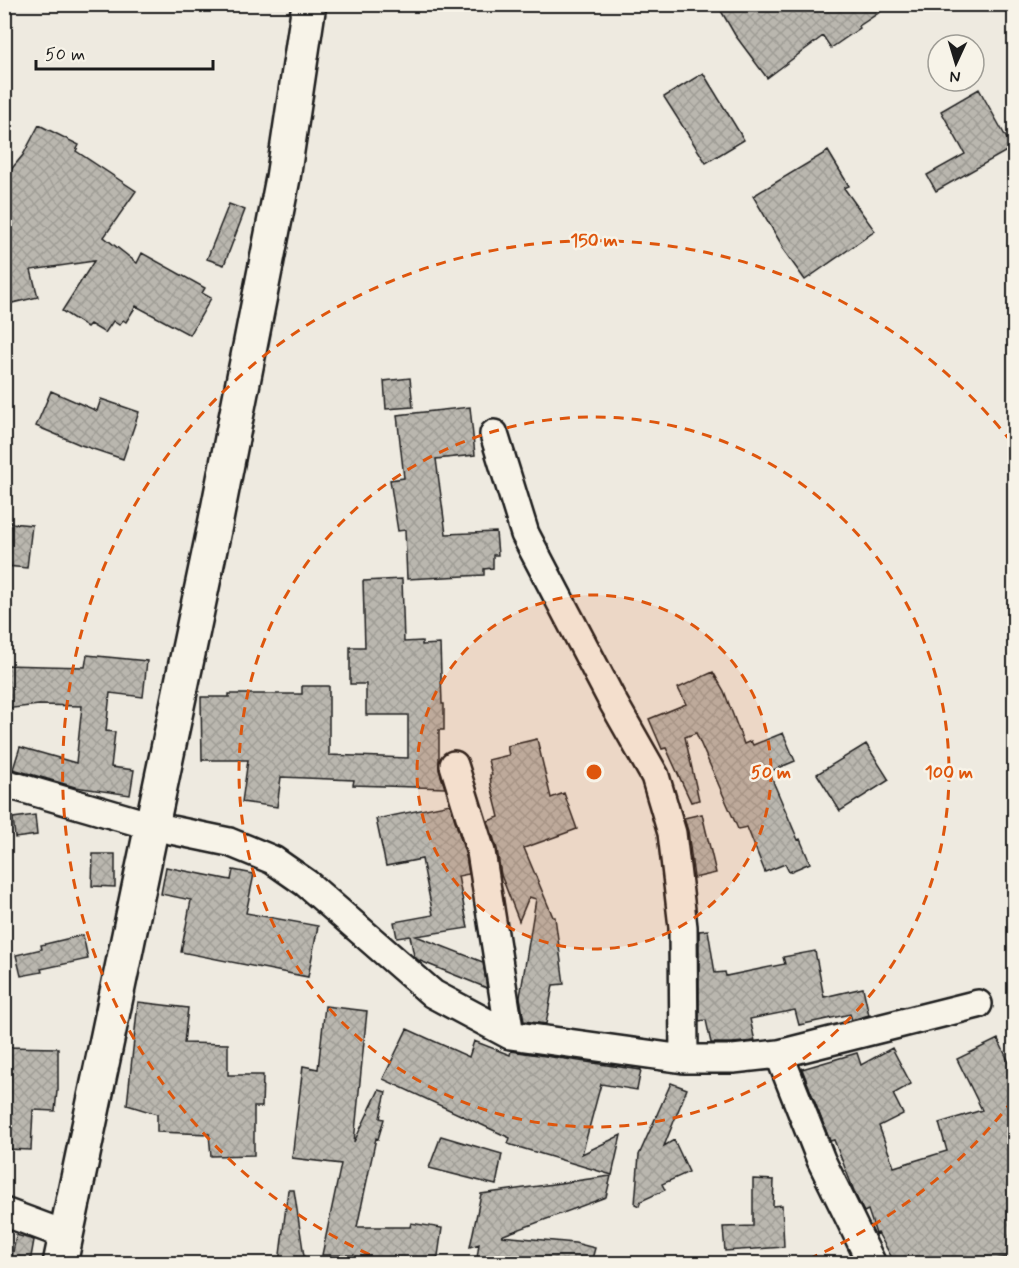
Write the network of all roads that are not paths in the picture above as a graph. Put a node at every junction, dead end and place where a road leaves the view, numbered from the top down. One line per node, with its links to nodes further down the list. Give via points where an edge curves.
1 (309, 4): 5 (street, via 283,178)
2 (494, 434): 9 (street, via 525,534 655,776 672,833 683,927)
3 (454, 765): 7 (street, via 481,852)
4 (4, 783): 5 (street)
5 (152, 826): 7 (street, via 229,842 273,860 306,883 433,994); 11 (street)
6 (978, 1004): 8 (street)
7 (510, 1035): 9 (street)
8 (778, 1054): 9 (street); 12 (street, via 821,1160)
9 (684, 1059)
10 (4, 1212): 11 (street)
11 (63, 1249)
12 (872, 1263)

